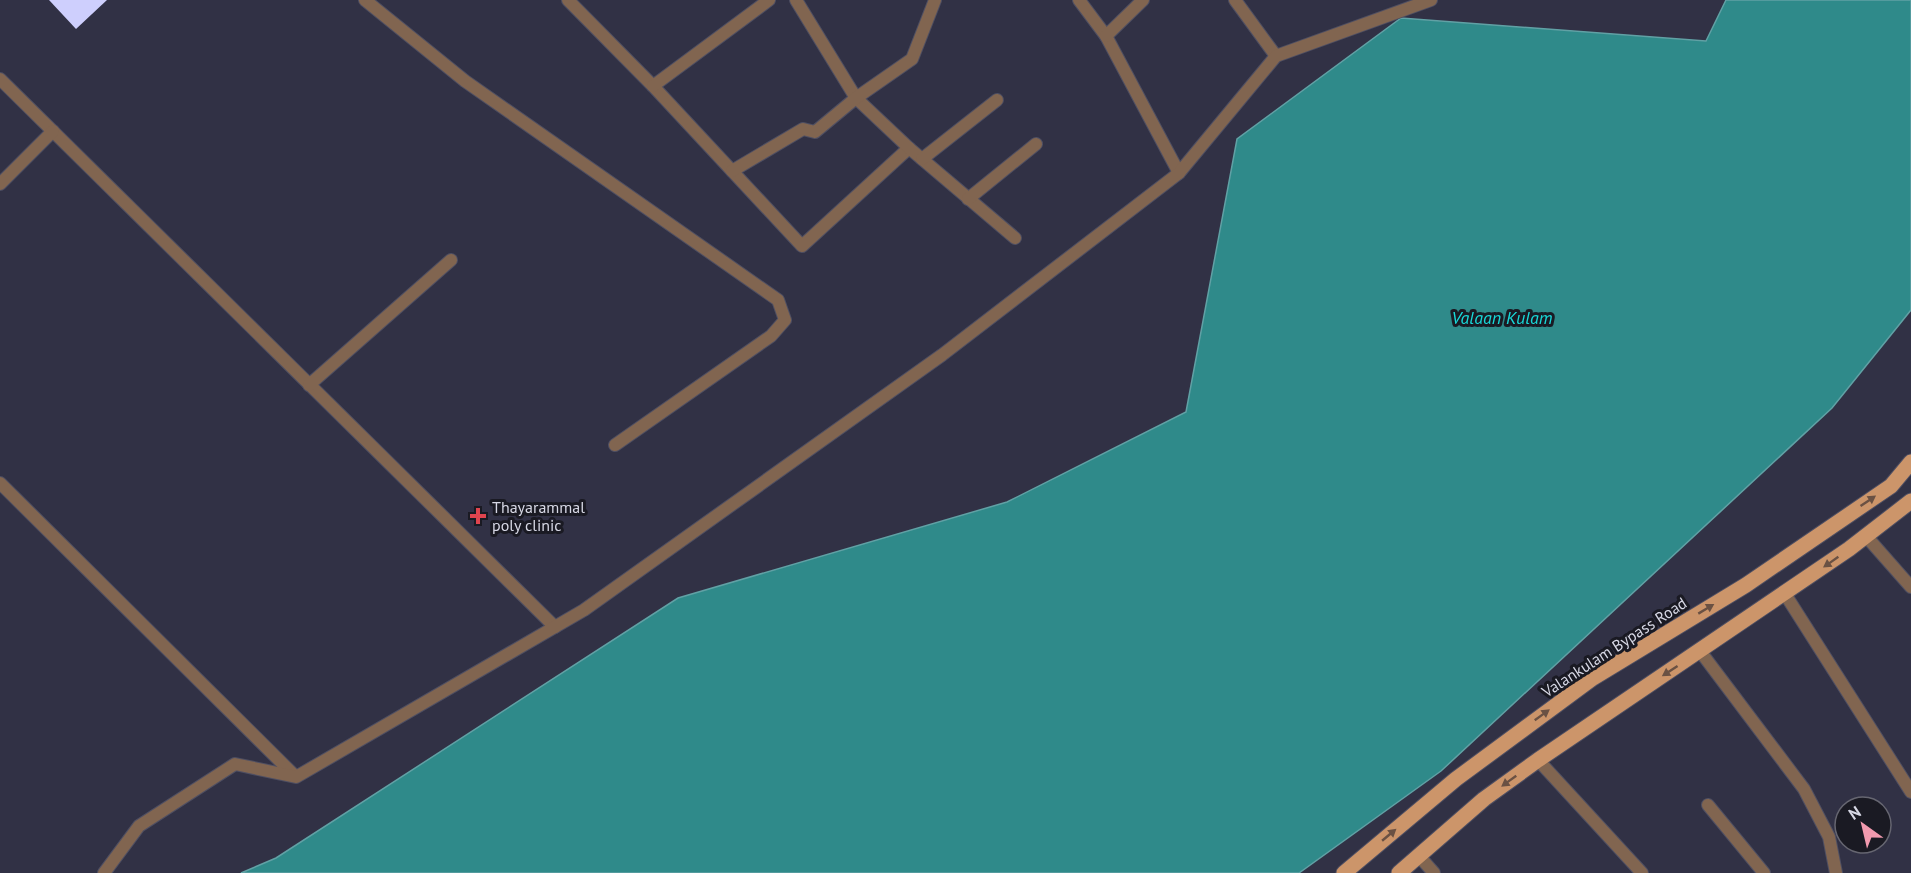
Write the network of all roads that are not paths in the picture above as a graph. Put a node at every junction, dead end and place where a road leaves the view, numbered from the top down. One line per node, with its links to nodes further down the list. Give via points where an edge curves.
1 (365, 0): 27 (street, via 465,81 778,300 785,320 771,336)
2 (568, 0): 13 (street)
3 (769, 0): 13 (street)
4 (796, 0): 14 (street)
5 (935, 0): 14 (street, via 912,59)
6 (1079, 0): 10 (street)
7 (1143, 0): 10 (street)
8 (1235, 0): 11 (street)
9 (1431, 0): 11 (street)
10 (1106, 36): 21 (street)
11 (1276, 56): 21 (street)
12 (0, 79): 16 (street)
13 (653, 86): 20 (street)
14 (856, 98): 18 (street); 20 (street, via 815,132 803,129)
15 (997, 100): 19 (street)
16 (53, 131): 22 (street); 26 (street)
17 (1036, 144): 23 (street)
18 (909, 148): 19 (street); 20 (street, via 802,246)
19 (922, 159): 23 (street)
20 (732, 171)
21 (1179, 173): 34 (street, via 942,355)
22 (0, 184)
23 (968, 199): 24 (street)
24 (1015, 238)
25 (451, 260): 26 (street)
26 (309, 385): 34 (street)
27 (615, 445)
28 (1911, 462): 42 (main road, Valankulam Bypass Road, one-way to 28, via 1456,778 1584,685 1746,585 1891,486)
29 (0, 483): 37 (street)
30 (1911, 501): 31 (main road)
31 (1866, 536): 32 (street); 33 (main road, one-way to 33)
32 (1911, 588)
33 (1785, 594): 35 (main road); 38 (street)
34 (555, 627): 37 (street)
35 (1700, 651): 36 (main road, one-way to 36); 47 (street, via 1804,789 1829,837)
36 (1538, 760): 40 (main road, one-way to 40, via 1484,799); 45 (street)
37 (296, 777): 41 (street, via 234,764 139,826)
38 (1911, 792)
39 (1707, 805): 46 (street)
40 (1419, 856): 43 (main road); 44 (street)
41 (104, 873)
42 (1344, 873)
43 (1399, 873)
44 (1434, 873)
45 (1642, 873)
46 (1764, 873)
47 (1836, 873)

